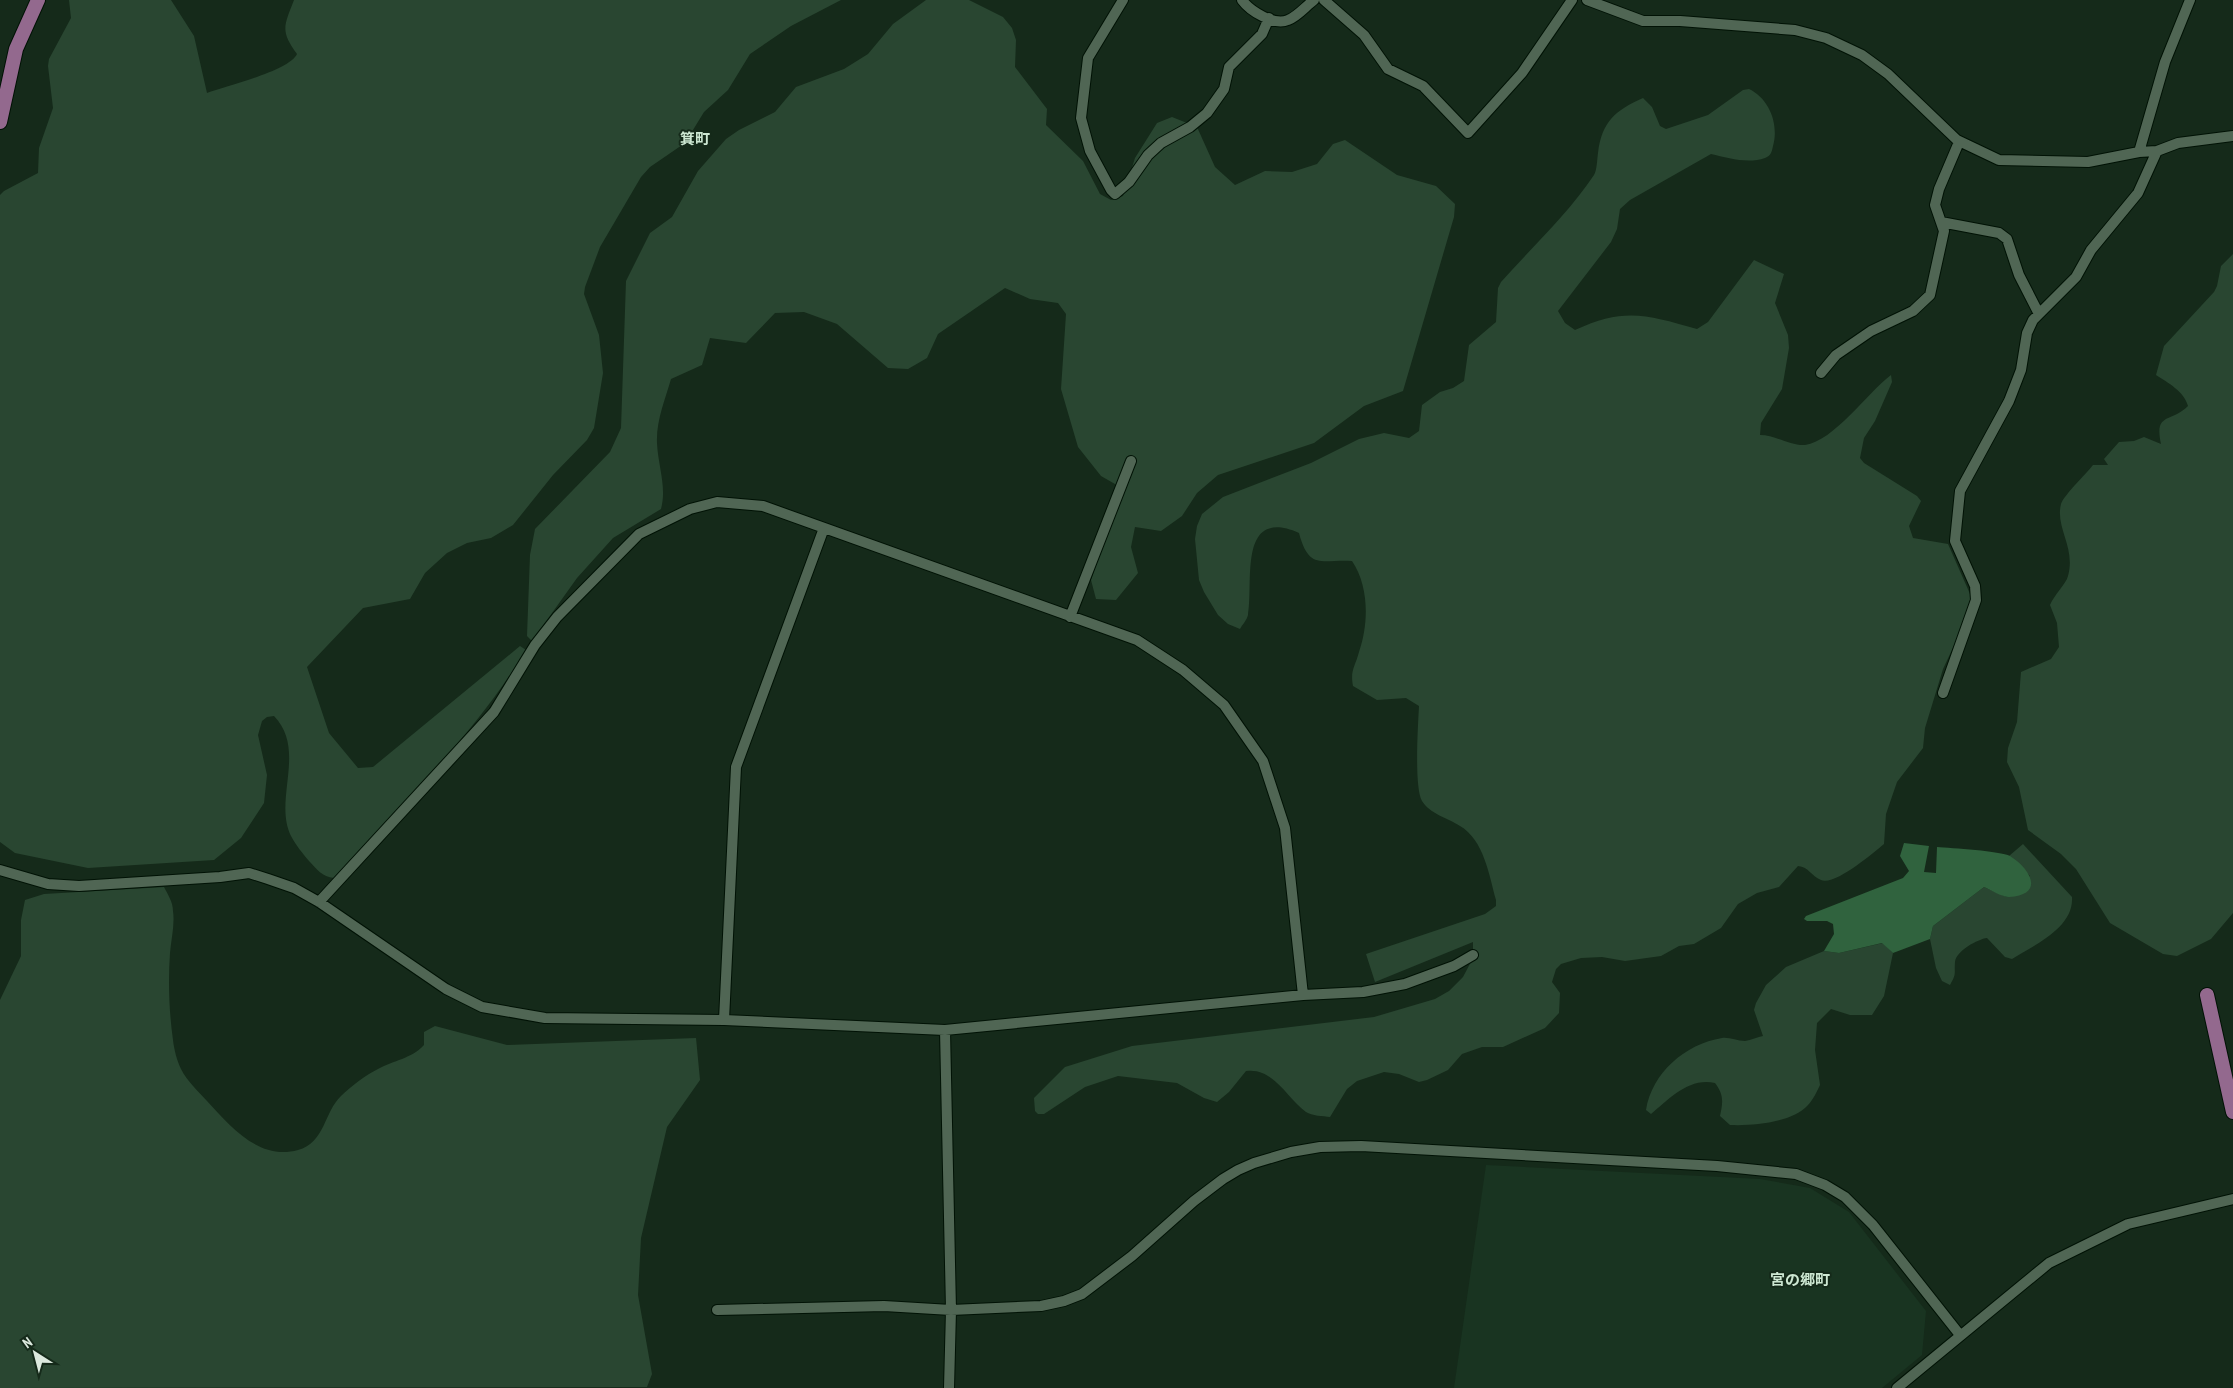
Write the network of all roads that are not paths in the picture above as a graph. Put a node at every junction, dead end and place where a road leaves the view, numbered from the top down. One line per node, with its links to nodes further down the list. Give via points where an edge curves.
1 (38, 0): 10 (main road, via 16,49)
2 (1123, 0): 9 (street, via 1088,58 1081,118 1090,151 1115,194 1161,143 1207,113 1224,89 1229,67 1262,34)
3 (1242, 0): 9 (street, via 1252,10)
4 (1314, 0): 9 (street, via 1288,21)
5 (1324, 0): 6 (street, via 1364,35 1388,69 1423,86 1468,133 1522,73)
6 (1572, 0)
7 (1586, 0): 12 (street, via 1643,21 1795,30 1826,38 1862,55 1888,74)
8 (2190, 0): 14 (street, via 2165,62)
9 (1268, 18)
10 (0, 122)
11 (2233, 136): 13 (street, via 2178,143)
12 (1960, 142): 14 (street, via 1999,160 2088,162); 15 (street, via 1938,189 1935,205)
13 (2157, 151): 14 (street); 16 (street, via 2138,192 2091,250 2076,277)
14 (2139, 152)
15 (1941, 222): 16 (street, via 1999,233 2007,239 2019,275); 17 (street, via 1944,231 1930,295 1914,311 1871,331 1836,355)
16 (2039, 314): 21 (street, via 2027,333 2021,370 2009,401 1960,491 1955,541 1974,586 1976,600)
17 (1821, 373)
18 (1131, 461): 20 (street)
19 (824, 528): 20 (street); 23 (street, via 764,506 717,502 690,509 639,534 556,617 494,712); 27 (street, via 736,767)
20 (1070, 617): 25 (street, via 1137,640 1183,670 1224,704 1263,761 1286,828)
21 (1943, 693)
22 (0, 870): 23 (street, via 48,884 79,886 249,873 294,888)
23 (319, 902): 27 (street, via 446,989 482,1007 545,1018)
24 (1473, 955): 25 (street, via 1454,966 1405,984 1363,992)
25 (1302, 995): 28 (street)
26 (2207, 995): 29 (main road)
27 (724, 1020): 28 (street)
28 (945, 1030): 32 (street)
29 (2233, 1112)
30 (2233, 1199): 33 (street, via 2128,1224 2049,1263)
31 (717, 1310): 32 (street, via 884,1306)
32 (951, 1310): 33 (street, via 1042,1306 1082,1294 1194,1201 1238,1170 1291,1152 1320,1147 1361,1146 1716,1166 1796,1174 1845,1197 1873,1225); 34 (street)
33 (1960, 1335): 35 (street)
34 (949, 1388)
35 (1897, 1388)

